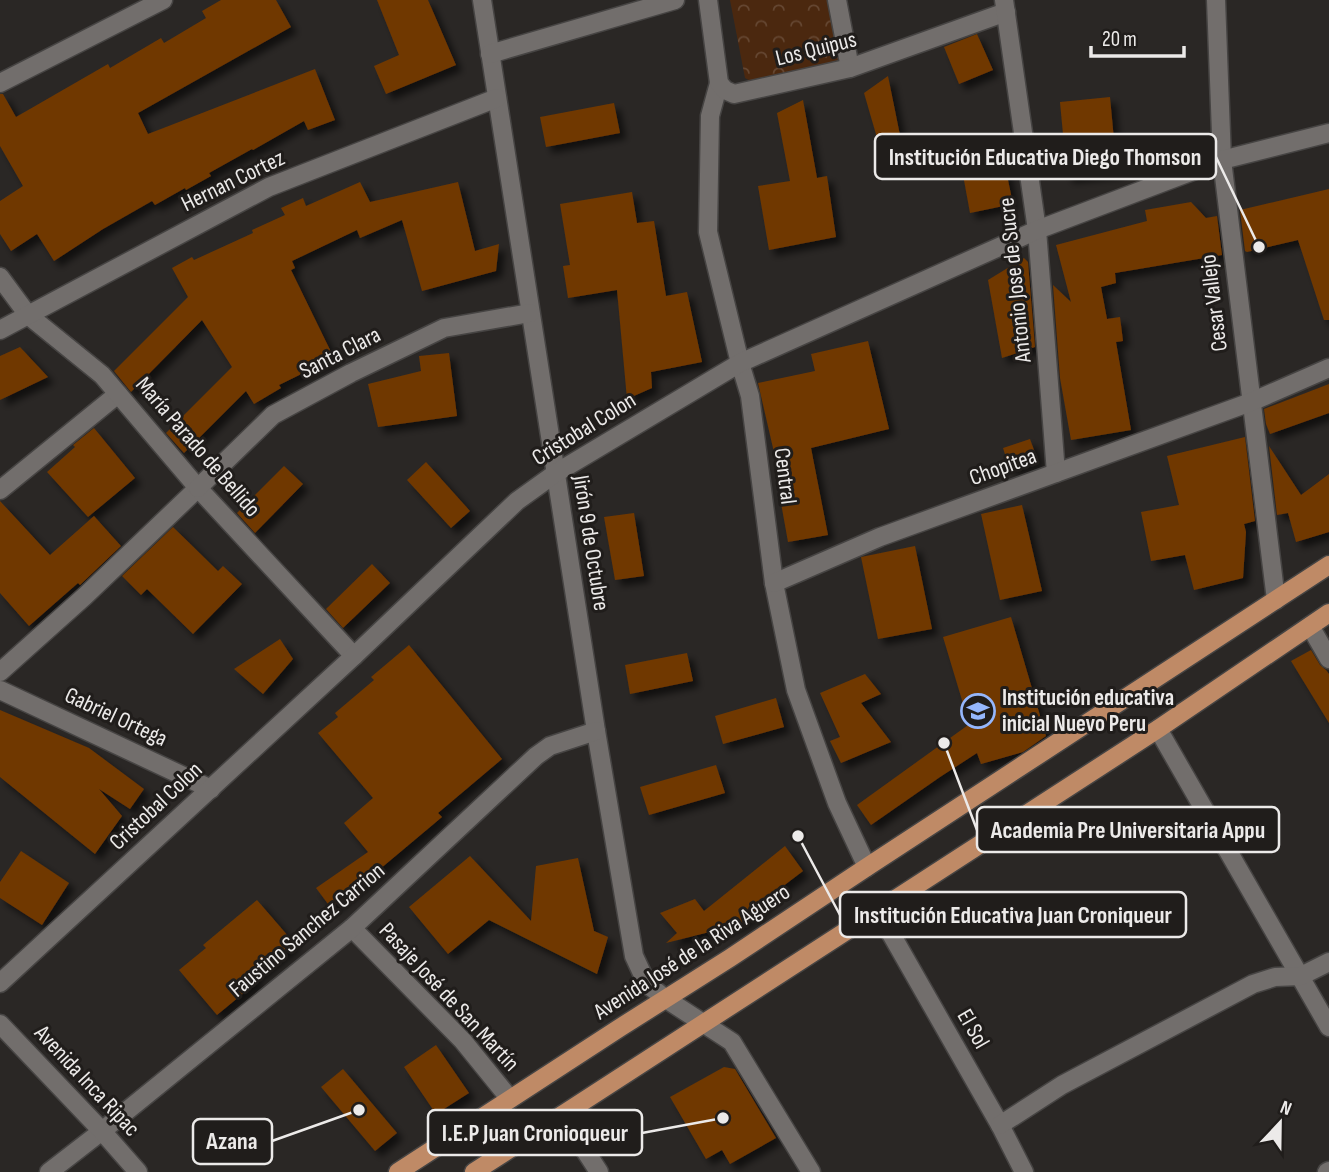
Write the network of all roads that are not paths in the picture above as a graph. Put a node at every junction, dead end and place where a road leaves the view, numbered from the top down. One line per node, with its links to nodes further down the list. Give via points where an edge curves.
1 (163, 0): 10 (street)
2 (482, 0): 8 (street, Jirón 9 de Octubre)
3 (675, 0): 8 (street)
4 (708, 0): 11 (street)
5 (837, 0): 9 (street)
6 (1216, 0): 14 (street, Cesar Vallejo)
7 (1005, 6): 9 (street, Los Quipus); 15 (street, Antonio Jose de Sucre)
8 (490, 54): 12 (street, Jirón 9 de Octubre)
9 (850, 68): 11 (street, Los Quipus, via 734,94)
10 (0, 83)
11 (719, 83): 20 (street, Central, via 710,116 708,232)
12 (497, 98): 17 (street, Jirón 9 de Octubre); 18 (street, Hernan Cortez, via 269,187)
13 (1329, 133): 14 (street, Cristobal Colon)
14 (1222, 160): 15 (street, Cristobal Colon); 23 (street, Cesar Vallejo)
15 (1037, 230): 20 (street, Cristobal Colon); 25 (street, Antonio Jose de Sucre)
16 (0, 277): 18 (street, María Parado de Bellido)
17 (530, 313): 24 (street, Jirón 9 de Octubre); 26 (street, Santa Clara, via 444,328 351,373 274,415)
18 (28, 315): 19 (street, Hernan Cortez); 22 (street, María Parado de Bellido, via 102,375)
19 (0, 330)
20 (740, 363): 24 (street, Cristobal Colon); 29 (street, Central, via 750,396)
21 (1329, 368): 23 (street, Chopitea)
22 (118, 394): 26 (street, María Parado de Bellido); 27 (street)
23 (1251, 402): 25 (street, Chopitea); 30 (street, Cesar Vallejo)
24 (556, 473): 33 (street, Cristobal Colon, via 517,501); 38 (street, Jirón 9 de Octubre)
25 (1056, 473): 29 (street, Chopitea, via 880,537)
26 (198, 488): 33 (street, María Parado de Bellido); 35 (street, Santa Clara)
27 (0, 490)
28 (1329, 565): 30 (main road, Avenida José de la Riva Aguero)
29 (775, 583): 40 (street, Central, via 796,690 837,803)
30 (1276, 600): 40 (main road, Avenida José de la Riva Aguero)
31 (1329, 613): 32 (main road)
32 (1310, 626): 34 (street); 37 (main road)
33 (354, 656): 39 (street, Cristobal Colon)
34 (1329, 659)
35 (0, 672)
36 (0, 690): 39 (street, Gabriel Ortega)
37 (1158, 729): 41 (main road); 44 (street)
38 (596, 731): 42 (street, Faustino Sanchez Carrion, via 550,746 536,756); 46 (street, Jirón 9 de Octubre, via 634,956 647,984)
39 (211, 789): 45 (street, Cristobal Colon)
40 (867, 867): 46 (main road, Avenida José de la Riva Aguero)
41 (878, 911): 48 (main road); 52 (street, El Sol)
42 (352, 929): 50 (street, Pasaje José de San Martín, via 463,1041); 53 (street, Faustino Sanchez Carrion)
43 (1329, 962): 44 (street)
44 (1301, 976): 49 (street); 52 (street, via 1253,984 1062,1085)
45 (0, 983)
46 (666, 999): 48 (street, Jirón 9 de Octubre); 50 (main road, Avenida José de la Riva Aguero)
47 (0, 1024): 53 (street, Avenida Inca Ripac)
48 (704, 1024): 51 (main road); 59 (street, Jirón 9 de Octubre, via 732,1042)
49 (1329, 1027)
50 (510, 1099): 56 (main road, Avenida José de la Riva Aguero)
51 (562, 1115): 57 (main road); 58 (street)
52 (1000, 1125): 60 (street, El Sol)
53 (102, 1131): 54 (street, Faustino Sanchez Carrion); 55 (street, Avenida Inca Ripac)
54 (49, 1172)
55 (138, 1172)
56 (398, 1172)
57 (474, 1172)
58 (599, 1172)
59 (811, 1172)
60 (1024, 1172)

